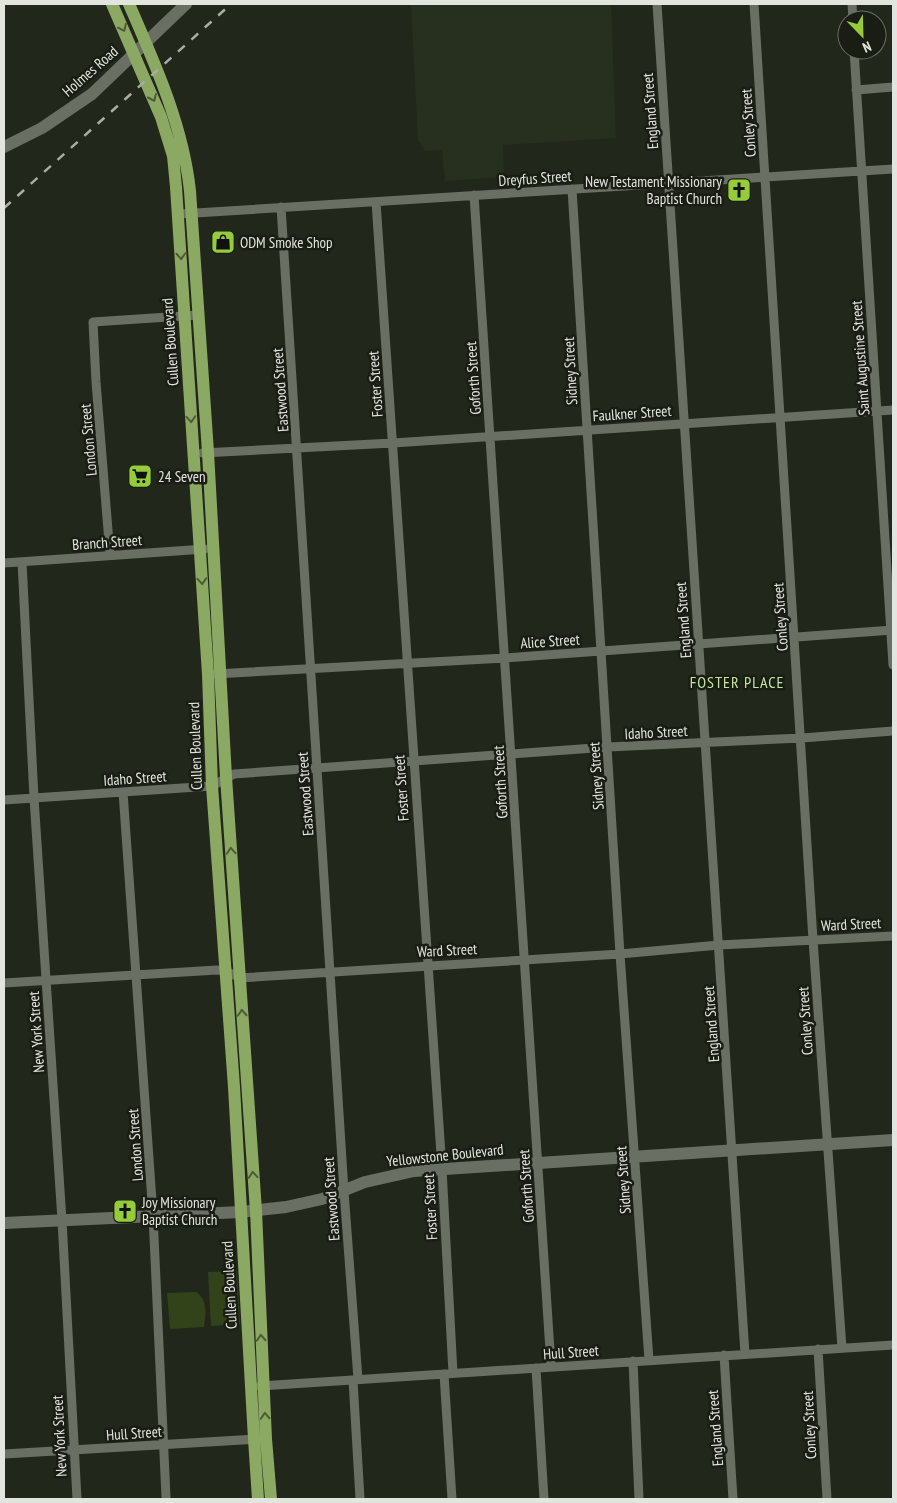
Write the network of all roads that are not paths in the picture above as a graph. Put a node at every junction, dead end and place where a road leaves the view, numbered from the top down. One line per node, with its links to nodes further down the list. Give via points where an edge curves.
1 (112, 4): 7 (main road, Cullen Boulevard, one-way to 7)
2 (129, 4): 6 (main road, Cullen Boulevard)
3 (186, 4): 6 (street, Holmes Road)
4 (657, 4): 16 (street, England Street)
5 (754, 4): 15 (street, Conley Street)
6 (146, 42): 7 (street, Holmes Road); 12 (main road, Cullen Boulevard, via 170,105)
7 (134, 53): 11 (street, Holmes Road, via 78,104 42,128); 12 (main road, Cullen Boulevard, one-way to 12)
8 (854, 60): 10 (street, Saint Augustine Street)
9 (893, 87): 10 (street)
10 (856, 90): 14 (street, Saint Augustine Street)
11 (4, 147)
12 (179, 156): 21 (main road, Cullen Boulevard, via 188,168); 22 (main road, Cullen Boulevard)
13 (893, 169): 14 (street, Dreyfus Street)
14 (862, 171): 15 (street, Dreyfus Street); 25 (street, Saint Augustine Street)
15 (765, 177): 16 (street, Dreyfus Street); 27 (street, Conley Street)
16 (669, 183): 17 (street, Dreyfus Street); 28 (street, England Street)
17 (572, 189): 18 (street, Dreyfus Street); 29 (street, Sidney Street)
18 (474, 196): 19 (street, Dreyfus Street); 30 (street, Goforth Street)
19 (376, 202): 20 (street, Dreyfus Street); 31 (street, Foster Street)
20 (281, 207): 21 (street, Dreyfus Street); 32 (street, Eastwood Street)
21 (192, 213): 22 (street, Dreyfus Street); 23 (main road, Cullen Boulevard)
22 (179, 214): 24 (main road, Cullen Boulevard, one-way to 24)
23 (198, 315): 24 (street); 33 (main road, Cullen Boulevard)
24 (184, 316): 34 (main road, Cullen Boulevard, one-way to 34); 36 (street, London Street, via 93,322)
25 (877, 410): 26 (street, Faulkner Street); 27 (street, Faulkner Street); 39 (street, Saint Augustine Street)
26 (893, 410)
27 (781, 416): 28 (street, Faulkner Street); 40 (street, Conley Street)
28 (685, 423): 29 (street, Faulkner Street); 41 (street, England Street)
29 (586, 430): 30 (street, Faulkner Street); 42 (street, Sidney Street)
30 (491, 436): 31 (street, Faulkner Street); 43 (street, Goforth Street)
31 (393, 443): 32 (street, Faulkner Street); 44 (street, Foster Street)
32 (297, 447): 33 (street, Faulkner Street); 46 (street, Eastwood Street)
33 (208, 452): 34 (street, Faulkner Street); 35 (main road, Cullen Boulevard)
34 (194, 453): 35 (main road, Cullen Boulevard)
35 (206, 549): 36 (street, Branch Street); 47 (main road, Cullen Boulevard)
36 (110, 555): 37 (street, Branch Street)
37 (22, 562): 38 (street, Branch Street); 58 (street, New York Street)
38 (4, 563)
39 (892, 630): 40 (street, Alice Street); 45 (street, Saint Augustine Street)
40 (795, 636): 41 (street, Alice Street); 49 (street, Conley Street)
41 (698, 644): 42 (street, Alice Street); 50 (street, England Street)
42 (601, 650): 43 (street, Alice Street); 51 (street, Sidney Street)
43 (505, 658): 44 (street, Alice Street); 52 (street, Goforth Street)
44 (408, 662): 46 (street, Alice Street); 53 (street, Foster Street)
45 (893, 665)
46 (311, 668): 47 (street, Alice Street); 54 (street, Eastwood Street)
47 (215, 674): 55 (main road, Cullen Boulevard); 56 (main road, Cullen Boulevard)
48 (893, 731): 49 (street, Idaho Street)
49 (802, 738): 50 (street, Idaho Street); 63 (street, Conley Street)
50 (705, 743): 51 (street, Idaho Street); 64 (street, England Street)
51 (608, 748): 52 (street, Idaho Street); 65 (street, Sidney Street)
52 (512, 755): 53 (street, Idaho Street); 66 (street, Goforth Street)
53 (413, 761): 54 (street, Idaho Street); 67 (street, Foster Street)
54 (317, 768): 55 (street, Idaho Street); 69 (street, Eastwood Street)
55 (226, 777): 56 (street, Idaho Street); 60 (main road, Cullen Boulevard, one-way to 55)
56 (212, 786): 57 (street, Idaho Street); 61 (main road, Cullen Boulevard)
57 (123, 792): 58 (street, Idaho Street); 70 (street, London Street)
58 (34, 798): 59 (street, Idaho Street); 72 (street, New York Street)
59 (4, 800)
60 (233, 876): 61 (main road); 71 (main road, Cullen Boulevard)
61 (219, 877): 68 (main road, Cullen Boulevard)
62 (893, 936): 63 (street, Ward Street)
63 (813, 940): 64 (street, Ward Street); 76 (street, Conley Street)
64 (719, 945): 65 (street, Ward Street); 77 (street, England Street)
65 (620, 954): 66 (street, Ward Street); 78 (street, Sidney Street)
66 (524, 960): 67 (street, Ward Street); 79 (street, Goforth Street)
67 (427, 965): 69 (street, Ward Street); 80 (street, Foster Street)
68 (226, 971): 70 (street); 71 (street); 74 (main road, Cullen Boulevard)
69 (331, 972): 71 (street, Ward Street); 81 (street, Eastwood Street)
70 (137, 975): 72 (street); 84 (street, London Street)
71 (240, 978): 74 (main road, Cullen Boulevard, one-way to 71)
72 (46, 980): 73 (street); 85 (street, New York Street)
73 (4, 983)
74 (240, 1087): 82 (main road, Cullen Boulevard, one-way to 74); 83 (main road, Cullen Boulevard)
75 (893, 1140): 76 (street, Yellowstone Boulevard)
76 (828, 1145): 77 (street, Yellowstone Boulevard); 88 (street, Conley Street)
77 (733, 1150): 78 (street, Yellowstone Boulevard); 90 (street, England Street)
78 (636, 1157): 79 (street, Yellowstone Boulevard); 92 (street, Sidney Street)
79 (538, 1162): 80 (street, Yellowstone Boulevard); 94 (street, Goforth Street)
80 (442, 1169): 81 (street, Yellowstone Boulevard, via 386,1176); 96 (street, Foster Street)
81 (344, 1191): 82 (street, Yellowstone Boulevard, via 304,1203); 97 (street, Eastwood Street)
82 (256, 1211): 83 (street, Yellowstone Boulevard); 98 (main road, Cullen Boulevard, one-way to 82)
83 (241, 1212): 84 (street, Yellowstone Boulevard); 98 (main road, Cullen Boulevard)
84 (153, 1215): 85 (street, Yellowstone Boulevard); 100 (street, London Street)
85 (62, 1220): 86 (street, Yellowstone Boulevard); 101 (street, New York Street)
86 (4, 1223)
87 (893, 1345): 88 (street, Hull Street)
88 (842, 1348): 89 (street, Hull Street)
89 (818, 1350): 90 (street, Hull Street); 112 (street, Conley Street)
90 (745, 1354): 91 (street, Hull Street)
91 (724, 1355): 92 (street, Hull Street); 111 (street, England Street)
92 (649, 1360): 93 (street, Hull Street)
93 (632, 1361): 94 (street, Hull Street); 110 (street)
94 (551, 1366): 95 (street, Hull Street)
95 (536, 1368): 96 (street, Hull Street); 109 (street)
96 (448, 1374): 97 (street, Hull Street); 108 (street, Foster Street)
97 (355, 1380): 98 (street, Hull Street); 107 (street, Eastwood Street)
98 (257, 1386): 99 (main road, Cullen Boulevard)
99 (260, 1439): 100 (street, Hull Street); 105 (main road, Cullen Boulevard); 106 (main road, Cullen Boulevard)
100 (165, 1444): 101 (street, Hull Street); 103 (street, London Street)
101 (74, 1450): 102 (street, Hull Street); 104 (street, New York Street)
102 (4, 1454)
103 (166, 1497)
104 (77, 1499)
105 (258, 1499)
106 (271, 1499)
107 (360, 1499)
108 (452, 1499)
109 (544, 1499)
110 (639, 1499)
111 (733, 1499)
112 (827, 1499)

